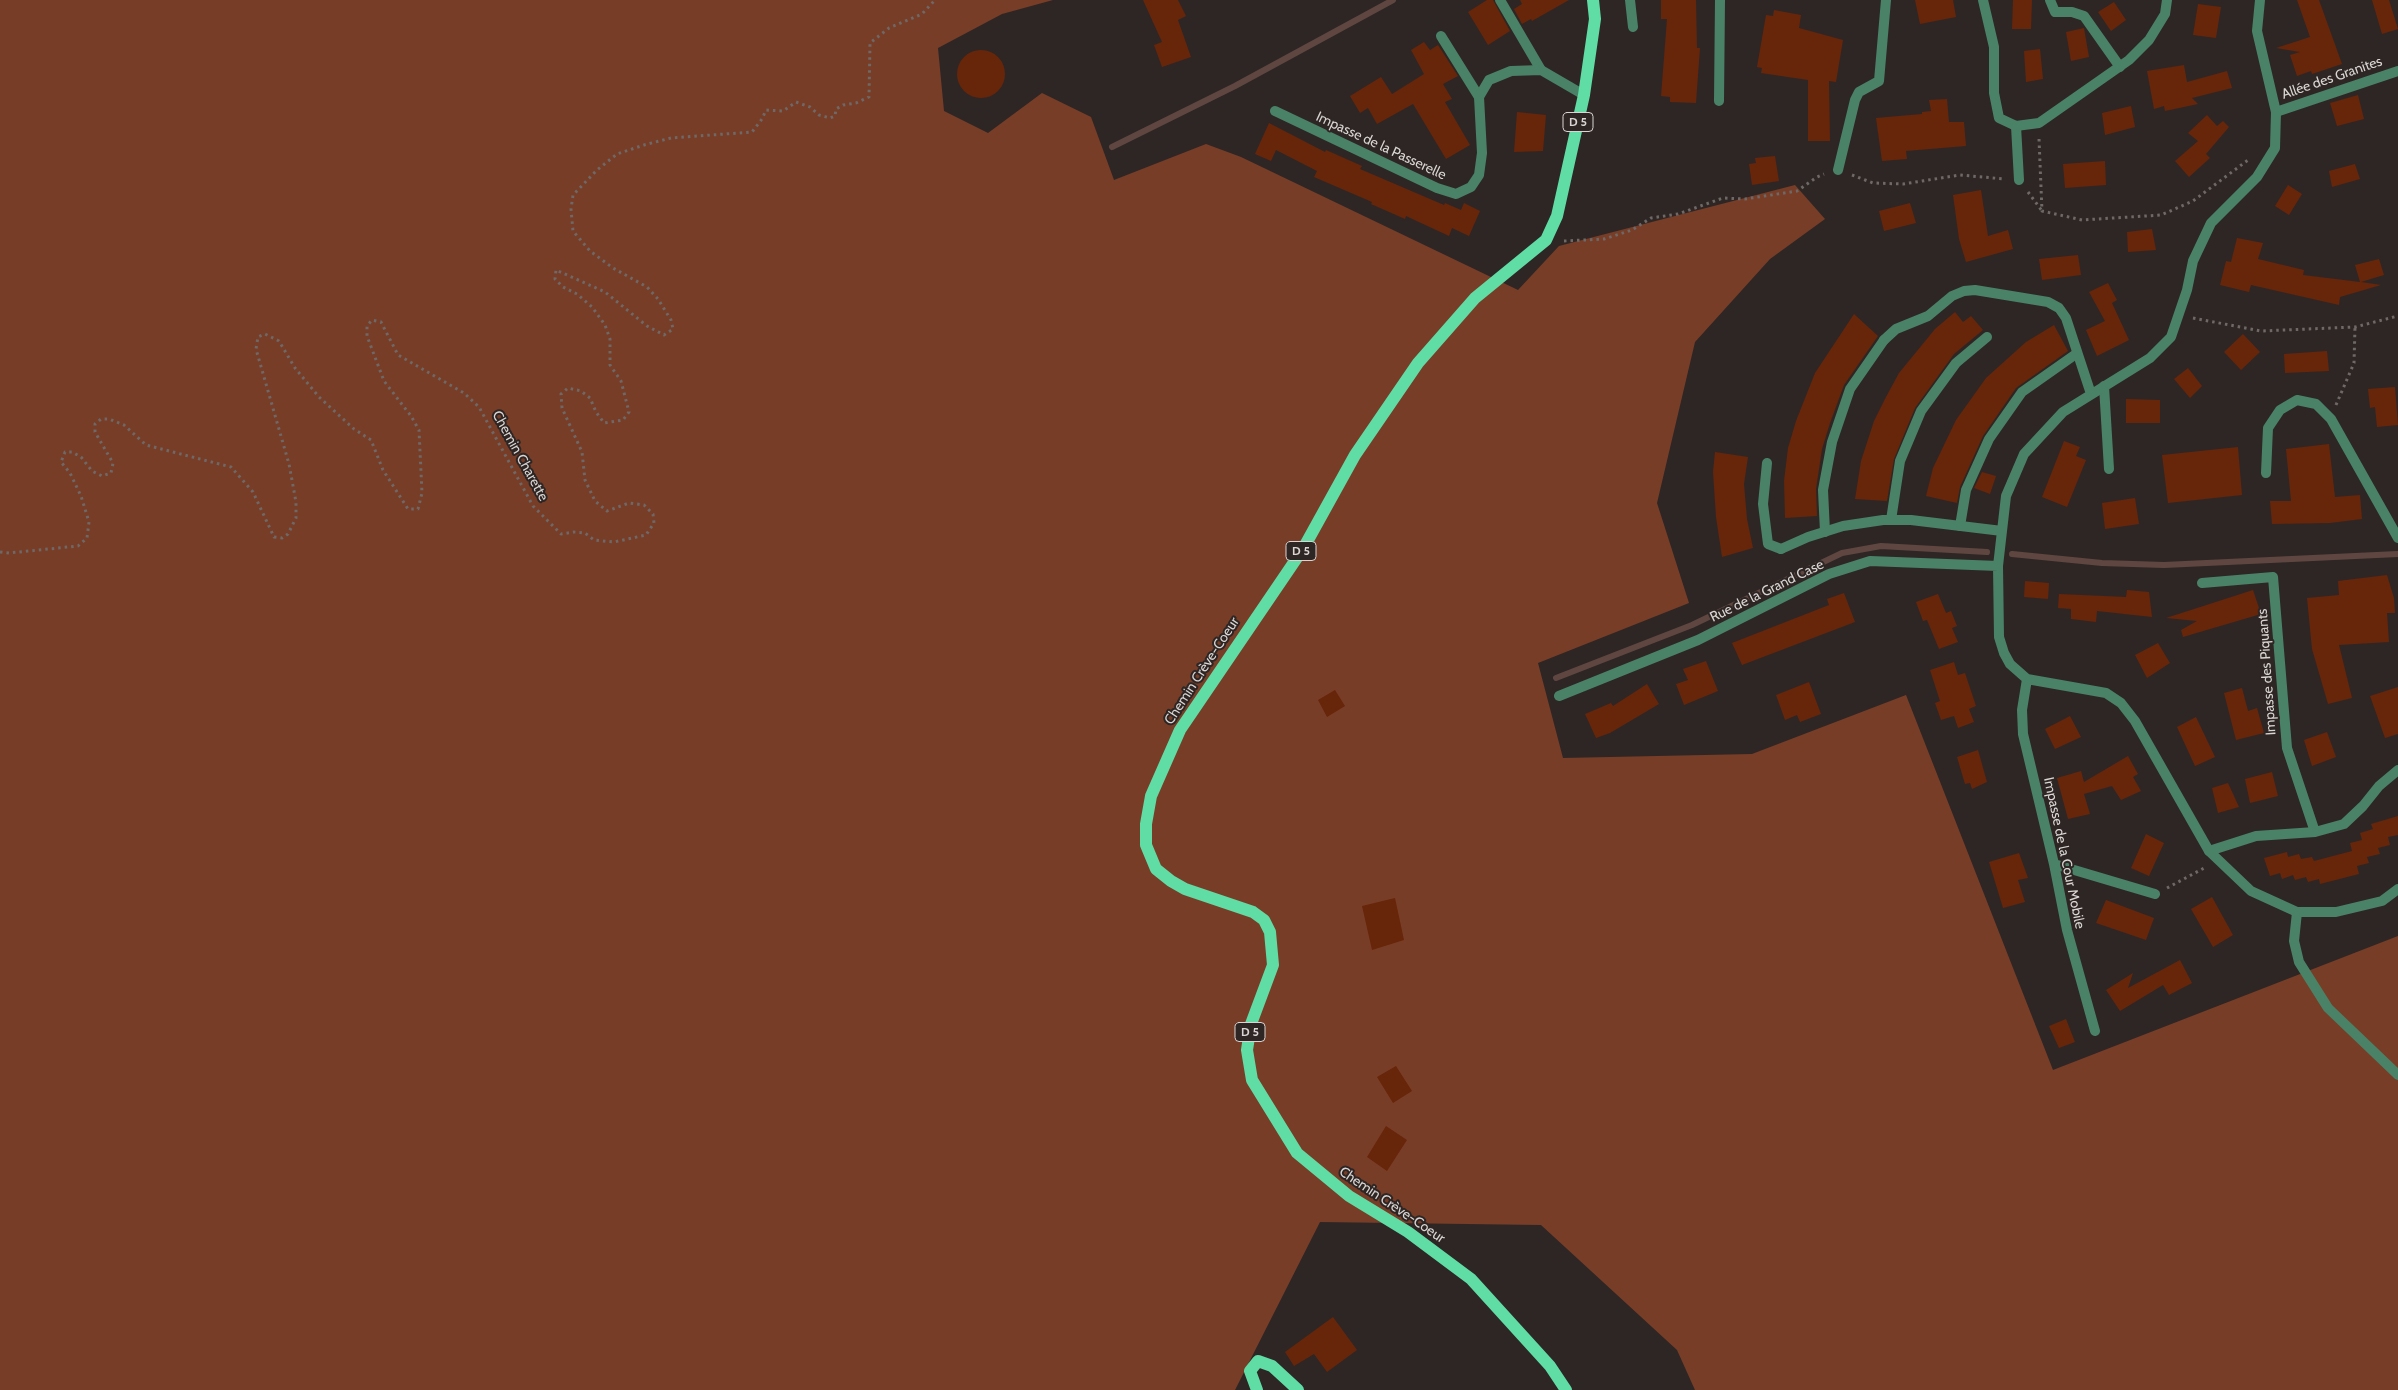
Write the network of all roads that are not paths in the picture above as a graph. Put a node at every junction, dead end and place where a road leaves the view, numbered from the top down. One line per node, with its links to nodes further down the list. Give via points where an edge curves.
1 (1500, 0): 13 (street)
2 (1593, 0): 15 (main road, D 5, via 1595,19)
3 (1630, 0): 10 (street)
4 (1720, 0): 17 (street)
5 (1886, 0): 21 (street, via 1879,81 1859,92 1855,100)
6 (1983, 0): 20 (street, via 1994,47 1994,93 1999,118)
7 (2050, 0): 12 (street, via 2055,12 2084,16)
8 (2167, 0): 12 (street, via 2165,14 2148,40)
9 (2260, 0): 19 (street, via 2257,31)
10 (1633, 27)
11 (1441, 36): 16 (street)
12 (2120, 67): 20 (street, via 2039,123)
13 (1541, 70): 15 (street); 16 (street, via 1511,71 1489,80)
14 (2398, 71): 19 (street, Allée des Granites)
15 (1584, 95): 50 (main road, Chemin Crève-Coeur / D 5, via 1557,216 1546,240 1475,298 1418,363 1355,455 1303,549 1180,730 1151,796 1146,824 1146,845 1156,869 1185,889 1253,912 1264,920 1270,932 1273,965 1251,1024 1248,1050 1252,1080 1297,1153 1349,1196 1408,1232 1471,1279 1550,1366)
16 (1479, 97): 18 (street, Impasse de la Passerelle, via 1482,154 1479,175 1471,187 1456,194)
17 (1719, 101)
18 (1275, 111)
19 (2276, 112): 25 (street, via 2275,148 2257,177 2211,223 2193,261 2180,315 2171,337 2157,351)
20 (2016, 126): 22 (street)
21 (1838, 170)
22 (2018, 180)
23 (1987, 337): 30 (street, via 1956,363 1922,411 1900,461)
24 (2076, 354): 26 (street); 31 (street, via 2022,392 1988,439 1966,490); 33 (street, via 2071,328 2059,308 2048,302 1975,290 1952,296 1928,316 1896,329 1884,340 1850,389 1832,442 1823,490)
25 (2104, 386): 26 (street); 28 (street)
26 (2091, 394): 32 (street, via 2062,412 2024,454 2006,496)
27 (1767, 464): 33 (street, via 1763,504 1768,544 1781,549)
28 (2109, 469)
29 (2266, 473): 34 (street, via 2268,428 2280,410 2297,400 2316,404 2330,419)
30 (1891, 520): 31 (street); 33 (street, via 1843,526)
31 (1960, 526): 32 (street)
32 (2002, 531): 35 (street)
33 (1825, 532)
34 (2398, 538)
35 (1998, 566): 37 (street, via 1999,637 2010,664); 38 (street, Rue de la Grand Case, via 1870,561 1829,574 1698,640)
36 (2202, 583): 40 (street, Impasse des Piquants, via 2273,577 2287,748)
37 (2027, 680): 41 (street, via 2106,693 2120,703 2135,721); 42 (street, Impasse de la Cour Mobile, via 2022,710 2023,734)
38 (1559, 696)
39 (2398, 770): 40 (street, via 2344,824)
40 (2315, 832): 41 (street, via 2256,836)
41 (2209, 850): 45 (street, via 2251,891)
42 (2054, 864): 44 (street); 46 (street, Impasse de la Cour Mobile, via 2067,930)
43 (2398, 889): 45 (street, via 2382,901 2354,908 2336,912)
44 (2155, 894)
45 (2296, 912): 47 (street, via 2294,941 2299,962 2328,1008)
46 (2095, 1030)
47 (2398, 1074)
48 (1257, 1390): 49 (main road, via 1250,1371 1258,1361 1272,1366)
49 (1298, 1390)
50 (1566, 1390)

